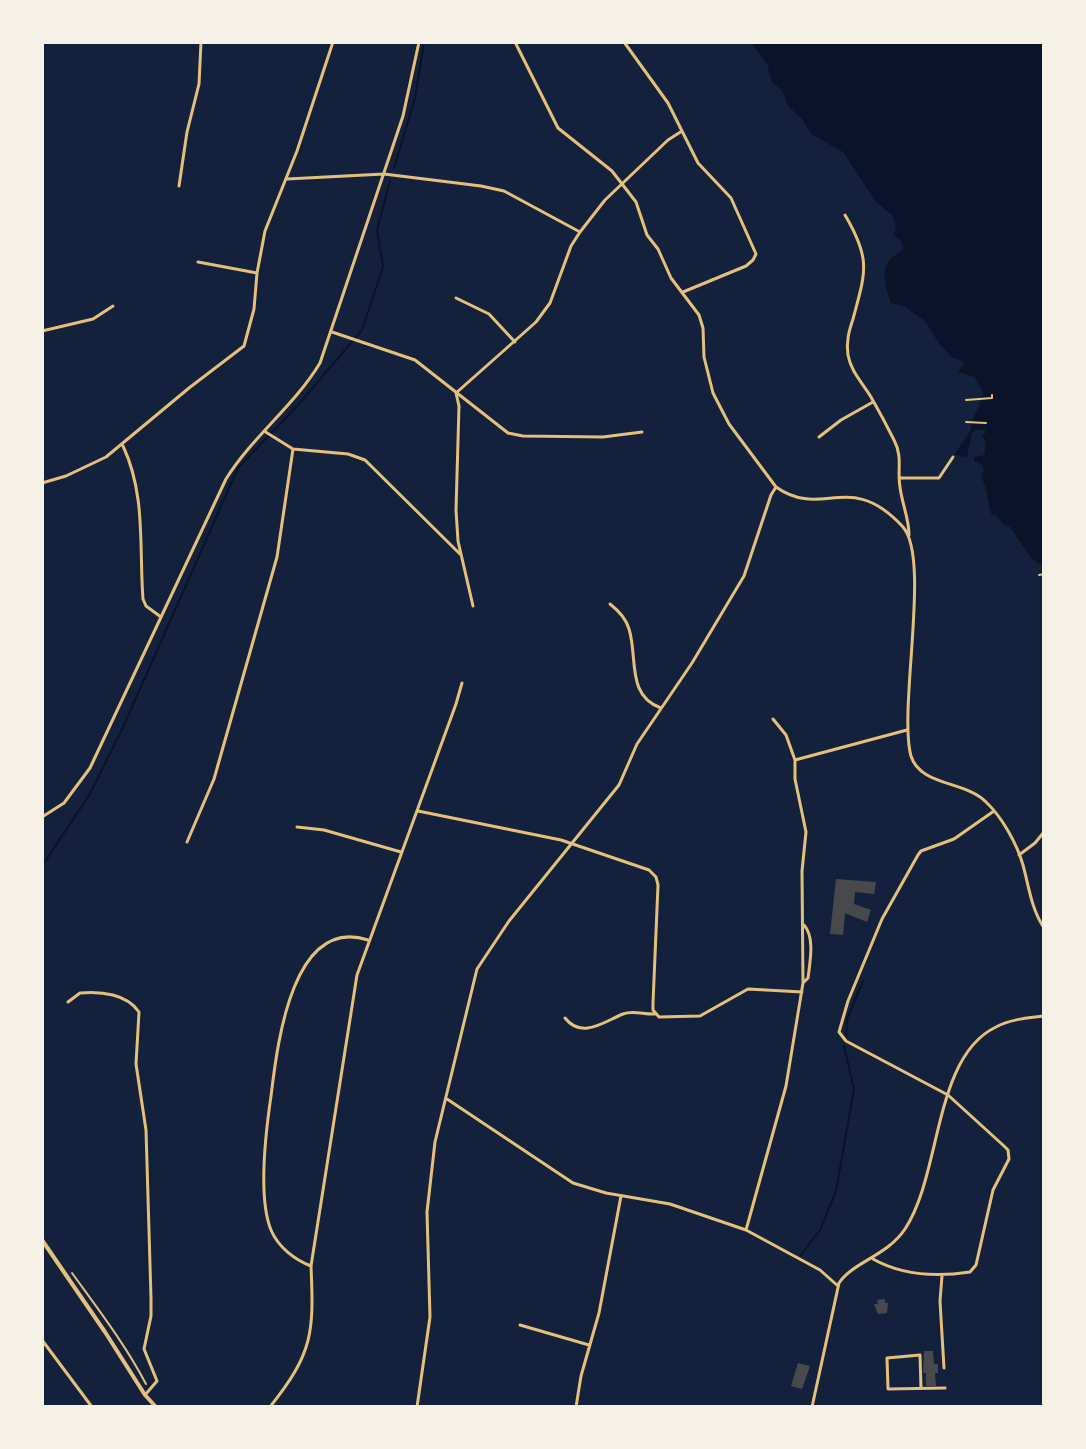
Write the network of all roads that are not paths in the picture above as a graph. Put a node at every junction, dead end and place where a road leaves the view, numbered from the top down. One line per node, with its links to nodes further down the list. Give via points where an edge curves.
1 (201, 42): 10 (street, via 199,84)
2 (333, 42): 8 (street)
3 (419, 42): 7 (street)
4 (515, 42): 9 (street, via 558,128)
5 (624, 42): 6 (street, via 657,85)
6 (682, 131): 9 (street); 15 (street, via 698,163 731,198 756,254 746,266)
7 (384, 174): 8 (street); 12 (street, via 497,189); 19 (street)
8 (286, 179): 14 (street, via 265,231)
9 (623, 183): 12 (street); 15 (street, via 647,235)
10 (179, 186)
11 (845, 215): 22 (street, via 859,238 865,271 848,337 849,359)
12 (580, 232): 20 (street, via 550,303)
13 (198, 262): 14 (street)
14 (257, 273): 26 (street, via 244,346)
15 (683, 292): 31 (street, via 702,321 713,393 737,436)
16 (456, 298): 20 (street, via 489,314)
17 (113, 306): 18 (street, via 93,319)
18 (42, 331)
19 (332, 332): 21 (street, via 415,360); 23 (street, via 308,384)
20 (515, 342): 21 (street)
21 (456, 393): 24 (street, via 497,427 516,435 603,437); 33 (street)
22 (873, 402): 25 (street); 29 (street, via 896,443)
23 (264, 431): 27 (street); 36 (street, via 226,479)
24 (642, 432)
25 (819, 437)
26 (123, 446): 30 (street); 36 (street, via 141,517 143,599)
27 (293, 449): 33 (street, via 365,460); 47 (street, via 277,557 214,779)
28 (953, 457): 29 (street, via 939,478)
29 (900, 478): 32 (street)
30 (42, 483)
31 (776, 487): 32 (street, via 799,499 865,499 885,510); 38 (street, via 744,576)
32 (909, 535): 40 (street, via 913,612)
33 (461, 556): 35 (street)
34 (610, 604): 38 (street, via 629,627 638,686)
35 (473, 606)
36 (161, 617): 44 (street, via 85,778 64,803)
37 (462, 683): 42 (street)
38 (661, 708): 48 (street, via 619,785)
39 (773, 719): 41 (street)
40 (907, 730): 41 (street); 43 (street, via 917,768 964,787)
41 (795, 760): 53 (street, via 806,832)
42 (418, 811): 48 (street); 49 (street)
43 (994, 811): 50 (street); 58 (street, via 915,858 882,919 839,1028 846,1041)
44 (42, 817)
45 (297, 827): 49 (street)
46 (1044, 832): 50 (street)
47 (187, 842)
48 (574, 844): 55 (street, via 644,867 656,877); 59 (street, via 509,921 477,969)
49 (401, 852): 52 (street)
50 (1019, 855): 51 (street)
51 (1044, 928)
52 (369, 940): 64 (street, via 352,998); 64 (street, via 339,939 314,956 291,995 279,1034 265,1151 267,1214 277,1242)
53 (802, 992): 55 (street, via 748,989 700,1016 665,1019); 61 (street, via 786,1086)
54 (68, 1002): 73 (street, via 80,993 106,994 127,1000 139,1012 136,1064 146,1130 151,1298 144,1349 157,1381)
55 (656, 1014): 57 (street, via 628,1012 595,1028 574,1027)
56 (1044, 1016): 58 (street, via 986,1032 963,1058)
57 (565, 1018)
58 (948, 1095): 63 (street, via 923,1193 905,1229); 65 (street, via 1009,1155 990,1200 974,1269)
59 (446, 1098): 60 (street, via 566,1179); 77 (street, via 427,1212 430,1317)
60 (621, 1196): 61 (street, via 670,1204); 69 (street)
61 (746, 1230): 66 (street, via 820,1270)
62 (42, 1240): 73 (street)
63 (873, 1259): 65 (street, via 911,1273); 66 (street)
64 (311, 1266): 76 (street, via 314,1307 308,1345 298,1370)
65 (942, 1275): 70 (street)
66 (838, 1286): 79 (street)
67 (520, 1325): 69 (street)
68 (42, 1340): 74 (street)
69 (590, 1345): 78 (street)
70 (944, 1368)
71 (921, 1388): 71 (street, via 888,1389 887,1358 920,1355); 72 (street)
72 (945, 1388)
73 (145, 1395): 75 (street)
74 (92, 1407)
75 (156, 1407)
76 (270, 1407)
77 (417, 1407)
78 (576, 1407)
79 (812, 1407)

